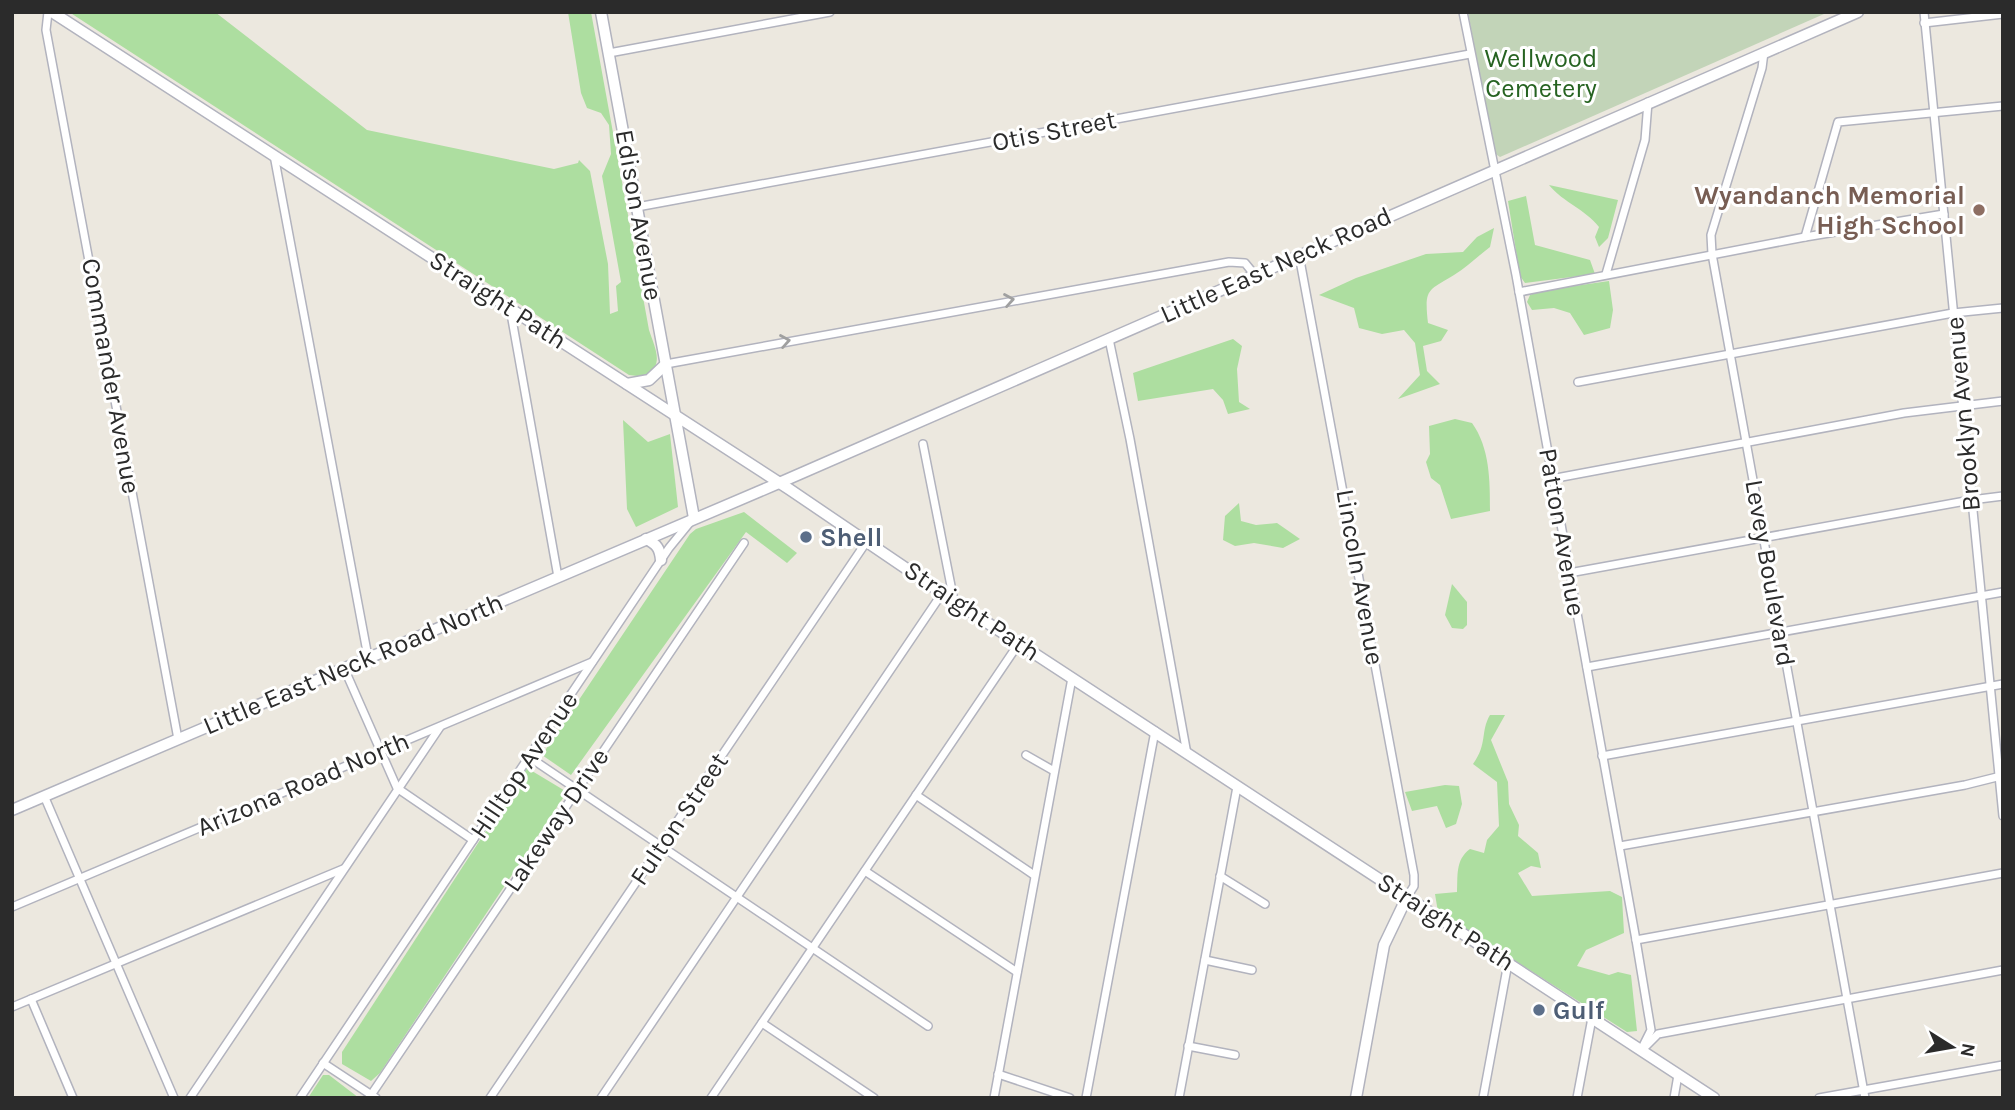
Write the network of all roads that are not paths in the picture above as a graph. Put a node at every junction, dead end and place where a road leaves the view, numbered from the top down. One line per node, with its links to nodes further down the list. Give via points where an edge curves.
1 (50, 12): 15 (main road, Straight Path); 66 (street, Commander Avenue, via 46,30)
2 (601, 12): 10 (main road, Edison Avenue)
3 (830, 12): 10 (street)
4 (1463, 12): 11 (street, Patton Avenue)
5 (1858, 12): 9 (main road, Little East Neck Road)
6 (1924, 12): 8 (street, Brooklyn Avenue)
7 (2003, 15): 8 (street)
8 (1924, 23): 14 (street, Brooklyn Avenue)
9 (1764, 52): 12 (main road, Little East Neck Road); 20 (street, Levey Boulevard, via 1711,235)
10 (609, 53): 17 (main road, Edison Avenue)
11 (1471, 54): 16 (street, Patton Avenue); 17 (street, Otis Street)
12 (1648, 102): 16 (main road, Little East Neck Road); 23 (street, via 1645,141)
13 (2003, 106): 14 (street)
14 (1934, 113): 18 (street, Brooklyn Avenue); 19 (street, via 1838,122)
15 (274, 155): 25 (main road, Straight Path); 56 (street)
16 (1494, 170): 21 (main road, Little East Neck Road); 24 (street, Patton Avenue)
17 (637, 207): 30 (main road, Edison Avenue)
18 (1944, 214): 19 (street); 27 (street, Brooklyn Avenue)
19 (1805, 237): 20 (street)
20 (1712, 254): 23 (street); 29 (street, Levey Boulevard)
21 (1299, 255): 22 (main road, Little East Neck Road); 92 (street, Lincoln Avenue, via 1414,875)
22 (1254, 274): 28 (main road, Little East Neck Road); 30 (street, one-way to 22, via 1229,262 1245,263)
23 (1606, 274): 24 (street)
24 (1519, 292): 38 (street, Patton Avenue)
25 (510, 308): 32 (main road, Straight Path); 49 (street)
26 (2003, 308): 27 (street)
27 (1953, 313): 29 (street); 34 (street, Brooklyn Avenue)
28 (1109, 339): 39 (main road, Little East Neck Road); 68 (street)
29 (1730, 355): 31 (street); 36 (street, Levey Boulevard)
30 (666, 364): 32 (main road, via 649,380); 35 (main road, Edison Avenue)
31 (1578, 382)
32 (627, 384): 35 (main road, Straight Path)
33 (2003, 401): 34 (street)
34 (1962, 405): 36 (street); 41 (street, Brooklyn Avenue)
35 (677, 418): 39 (main road, Straight Path); 42 (main road)
36 (1746, 443): 38 (street); 43 (street, Levey Boulevard)
37 (923, 444): 53 (street)
38 (1551, 480): 48 (street, Patton Avenue)
39 (779, 483): 42 (main road, Little East Neck Road); 45 (main road, Straight Path)
40 (2003, 496): 41 (street)
41 (1971, 500): 43 (street); 52 (street, Brooklyn Avenue)
42 (694, 518): 44 (main road, Little East Neck Road North); 47 (street, Hilltop Avenue)
43 (1763, 538): 48 (street); 54 (street, Levey Boulevard)
44 (646, 539): 47 (main road, via 660,551); 49 (main road, Little East Neck Road North)
45 (867, 541): 50 (main road, Straight Path); 83 (street, Fulton Street)
46 (744, 543): 76 (street, Lakeway Drive)
47 (661, 561): 57 (street, Hilltop Avenue)
48 (1569, 573): 58 (street, Patton Avenue)
49 (558, 576): 56 (main road, Little East Neck Road North)
50 (943, 592): 53 (main road, Straight Path); 91 (street)
51 (2003, 592): 52 (street)
52 (1980, 594): 54 (street); 62 (street, Brooklyn Avenue)
53 (954, 601): 55 (main road, Straight Path)
54 (1781, 632): 58 (street); 63 (street, Levey Boulevard)
55 (1019, 642): 60 (main road, Straight Path); 77 (street)
56 (369, 657): 59 (main road, Little East Neck Road North)
57 (594, 661): 64 (street, Arizona Road North); 70 (street, Hilltop Avenue)
58 (1587, 667): 71 (street, Patton Avenue)
59 (344, 668): 66 (main road, Little East Neck Road North); 67 (street)
60 (1072, 678): 65 (main road, Straight Path); 72 (street)
61 (2003, 684): 62 (street)
62 (1990, 685): 63 (street); 73 (street, Brooklyn Avenue)
63 (1796, 721): 71 (street); 80 (street, Levey Boulevard)
64 (442, 724): 67 (street, Arizona Road North); 75 (street)
65 (1155, 731): 68 (main road, Straight Path); 129 (street)
66 (178, 739): 78 (main road, Little East Neck Road North)
67 (380, 752): 75 (street); 90 (street, Arizona Road North)
68 (1187, 754): 74 (main road, Straight Path)
69 (1026, 755): 72 (street)
70 (529, 757): 76 (street); 82 (street, Hilltop Avenue)
71 (1602, 757): 84 (street, Patton Avenue)
72 (1054, 771): 88 (street)
73 (2001, 776): 80 (street); 81 (street, Brooklyn Avenue)
74 (1237, 787): 89 (street); 92 (main road, Straight Path)
75 (397, 788): 82 (street); 85 (street)
76 (578, 788): 83 (street); 118 (street, Lakeway Drive)
77 (916, 795): 86 (street); 88 (street)
78 (45, 798): 79 (main road, Little East Neck Road North); 90 (street)
79 (12, 810)
80 (1812, 811): 84 (street); 94 (street, Levey Boulevard)
81 (2003, 816)
82 (474, 840): 113 (street, Hilltop Avenue)
83 (662, 844): 91 (street); 123 (street, Fulton Street)
84 (1619, 846): 96 (street, Patton Avenue)
85 (344, 869): 100 (street); 121 (street)
86 (865, 871): 97 (street); 103 (street)
87 (2003, 873): 94 (street)
88 (1034, 875): 103 (street)
89 (1220, 876): 93 (street); 98 (street)
90 (80, 879): 95 (street, Arizona Road North); 100 (street)
91 (737, 896): 97 (street); 124 (street)
92 (1407, 897): 99 (main road, Straight Path); 131 (main road, via 1384,945)
93 (1265, 904)
94 (1830, 906): 96 (street); 105 (street, Levey Boulevard)
95 (12, 907)
96 (1636, 940): 111 (street, Patton Avenue, via 1651,1030)
97 (814, 947): 108 (street); 109 (street)
98 (1205, 960): 101 (street); 110 (street)
99 (1508, 963): 107 (main road, Straight Path); 132 (street)
100 (116, 964): 104 (street); 120 (street)
101 (1252, 970)
102 (2003, 970): 105 (street)
103 (1017, 972): 115 (street)
104 (31, 999): 106 (street); 119 (street)
105 (1846, 1000): 111 (street, via 1658,1034); 117 (street, Levey Boulevard)
106 (12, 1007)
107 (1592, 1018): 111 (main road, Straight Path); 133 (street)
108 (762, 1023): 125 (street); 126 (street)
109 (928, 1026)
110 (1188, 1046): 112 (street); 130 (street)
111 (1642, 1051): 116 (main road, Straight Path)
112 (1236, 1055)
113 (323, 1063): 118 (street); 122 (street, Hilltop Avenue)
114 (2003, 1065): 117 (street)
115 (998, 1074): 127 (street); 128 (street)
116 (1678, 1075): 134 (street); 135 (main road, Straight Path)
117 (1864, 1094): 136 (street)
118 (372, 1097)
119 (73, 1098)
120 (174, 1098)
121 (190, 1098)
122 (300, 1098)
123 (490, 1098)
124 (601, 1098)
125 (711, 1098)
126 (874, 1098)
127 (994, 1098)
128 (1070, 1098)
129 (1086, 1098)
130 (1179, 1098)
131 (1356, 1098)
132 (1483, 1098)
133 (1577, 1098)
134 (1674, 1098)
135 (1714, 1098)
136 (1819, 1098)

